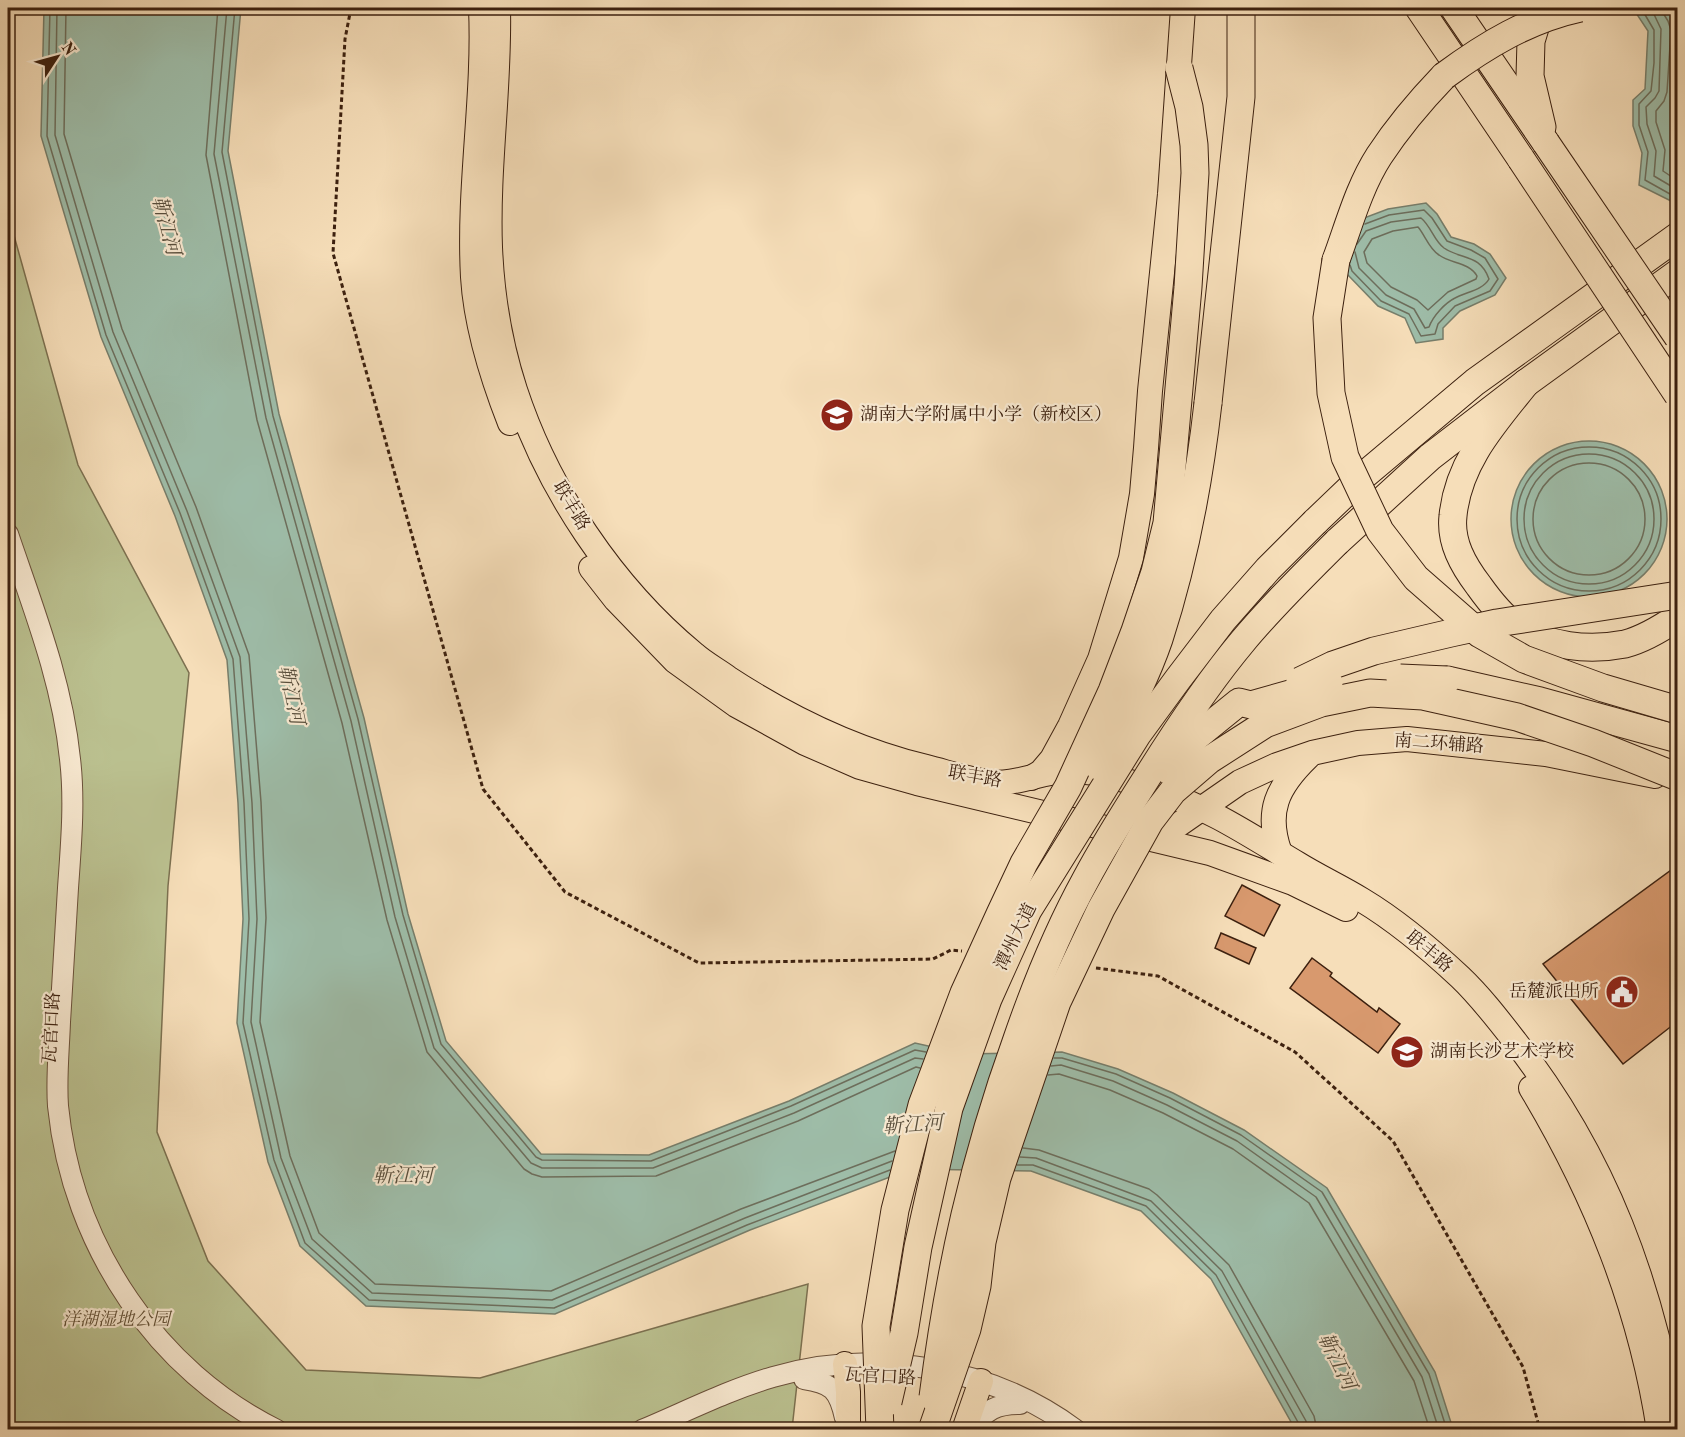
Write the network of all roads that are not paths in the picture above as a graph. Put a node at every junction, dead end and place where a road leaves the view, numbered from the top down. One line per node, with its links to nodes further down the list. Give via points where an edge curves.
1 (480, 8): 29 (main road, 联丰路, via 473,279 483,341 521,450 578,550 615,600 675,661 736,705 805,743 860,767 917,783)
2 (498, 8): 26 (main road, 联丰路, via 490,248 502,343 533,437 557,484 606,561 659,622 696,657 763,701 864,748 912,764 988,782)
3 (1183, 8): 9 (main road)
4 (1241, 8): 31 (highway, bridge, via 1241,97 1201,467 1158,639 1111,744 1047,854)
5 (1419, 8): 15 (highway, bridge)
6 (1454, 8): 10 (highway)
7 (1541, 8): 10 (highway, via 1531,41 1530,76)
8 (1580, 8): 21 (highway, bridge, via 1515,30 1461,63 1412,110 1378,158 1357,201 1336,260 1327,318 1330,393 1346,457 1380,531 1416,578 1479,634 1524,659)
9 (1179, 68): 22 (main road, via 1142,494 1131,558 1116,611); 31 (highway, bridge, via 1189,107 1195,172 1167,524 1135,631 1096,728 1068,787)
10 (1546, 143): 13 (highway, bridge)
11 (1677, 236): 42 (highway, 潭州大道, bridge, via 1476,381 1362,477 1268,569 1137,735 1028,910 988,999 949,1108)
12 (1677, 273): 14 (highway)
13 (1677, 337)
14 (1526, 383): 19 (highway, via 1470,457 1457,490 1454,545 1473,579 1516,626 1552,643 1591,648 1627,643 1657,631); 43 (highway, 潭州大道, bridge, via 1430,457 1337,542 1244,640 1182,722 1085,880 1030,1001 976,1162 947,1300)
15 (1677, 395)
16 (8, 534): 38 (street, via 53,668 70,760 70,854 58,1105 72,1179 113,1277 157,1338 207,1385)
17 (8, 556): 37 (street, 瓦官口路, via 47,673 63,759 63,853 49,1070 51,1119 72,1209 107,1283 160,1352 217,1402)
18 (1677, 595): 20 (highway, bridge, via 1497,623 1374,651 1333,665)
19 (1677, 617)
20 (1251, 705): 23 (highway, bridge, via 1338,681 1393,677 1448,680); 32 (highway, bridge, via 1239,702 1197,736 1152,793 1086,913)
21 (1677, 710)
22 (1075, 717): 26 (main road, via 1052,759); 27 (main road, via 1075,741 1092,759 1204,794)
23 (1677, 739)
24 (1312, 753): 25 (main road, 南二环辅路, via 1358,743 1407,739 1546,754); 27 (main road, 南二环辅路); 30 (main road, via 1281,789 1273,821)
25 (1677, 779): 32 (highway, bridge, via 1593,743 1517,717 1423,696 1370,693 1321,703 1265,724 1209,760 1173,791 1150,821 1101,909)
26 (1027, 780): 28 (main road, 联丰路, via 1068,771 1084,772 1163,792)
27 (1240, 782): 28 (main road, 南二环辅路)
28 (1203, 808): 29 (main road, 南二环辅路); 30 (main road, 联丰路)
29 (1149, 839): 48 (main road, 联丰路, via 1210,853 1293,883 1368,922 1451,991 1484,1026 1528,1083 1579,1174 1630,1303)
30 (1280, 853): 49 (main road, 联丰路, via 1365,902 1431,952 1488,1006 1540,1073 1596,1167 1629,1243 1651,1310)
31 (969, 959): 42 (highway, bridge, via 922,1105 895,1210 876,1326)
32 (1057, 1002): 43 (highway, bridge, via 996,1179 967,1329)
33 (845, 1368): 34 (street, 瓦官口路); 35 (street, 瓦官口路); 39 (street, via 811,1368 773,1377); 41 (main road)
34 (804, 1379): 40 (street, 瓦官口路, via 768,1386); 41 (street, via 834,1389)
35 (980, 1386): 36 (street, 瓦官口路); 44 (main road); 47 (street, via 1013,1393)
36 (1020, 1404): 45 (street, via 1001,1404 990,1409); 46 (street, 瓦官口路)
37 (261, 1430)
38 (277, 1430)
39 (642, 1430)
40 (661, 1430)
41 (848, 1430)
42 (881, 1430)
43 (930, 1430)
44 (964, 1430)
45 (973, 1430)
46 (1062, 1430)
47 (1076, 1430)
48 (1659, 1430)
49 (1677, 1430)

